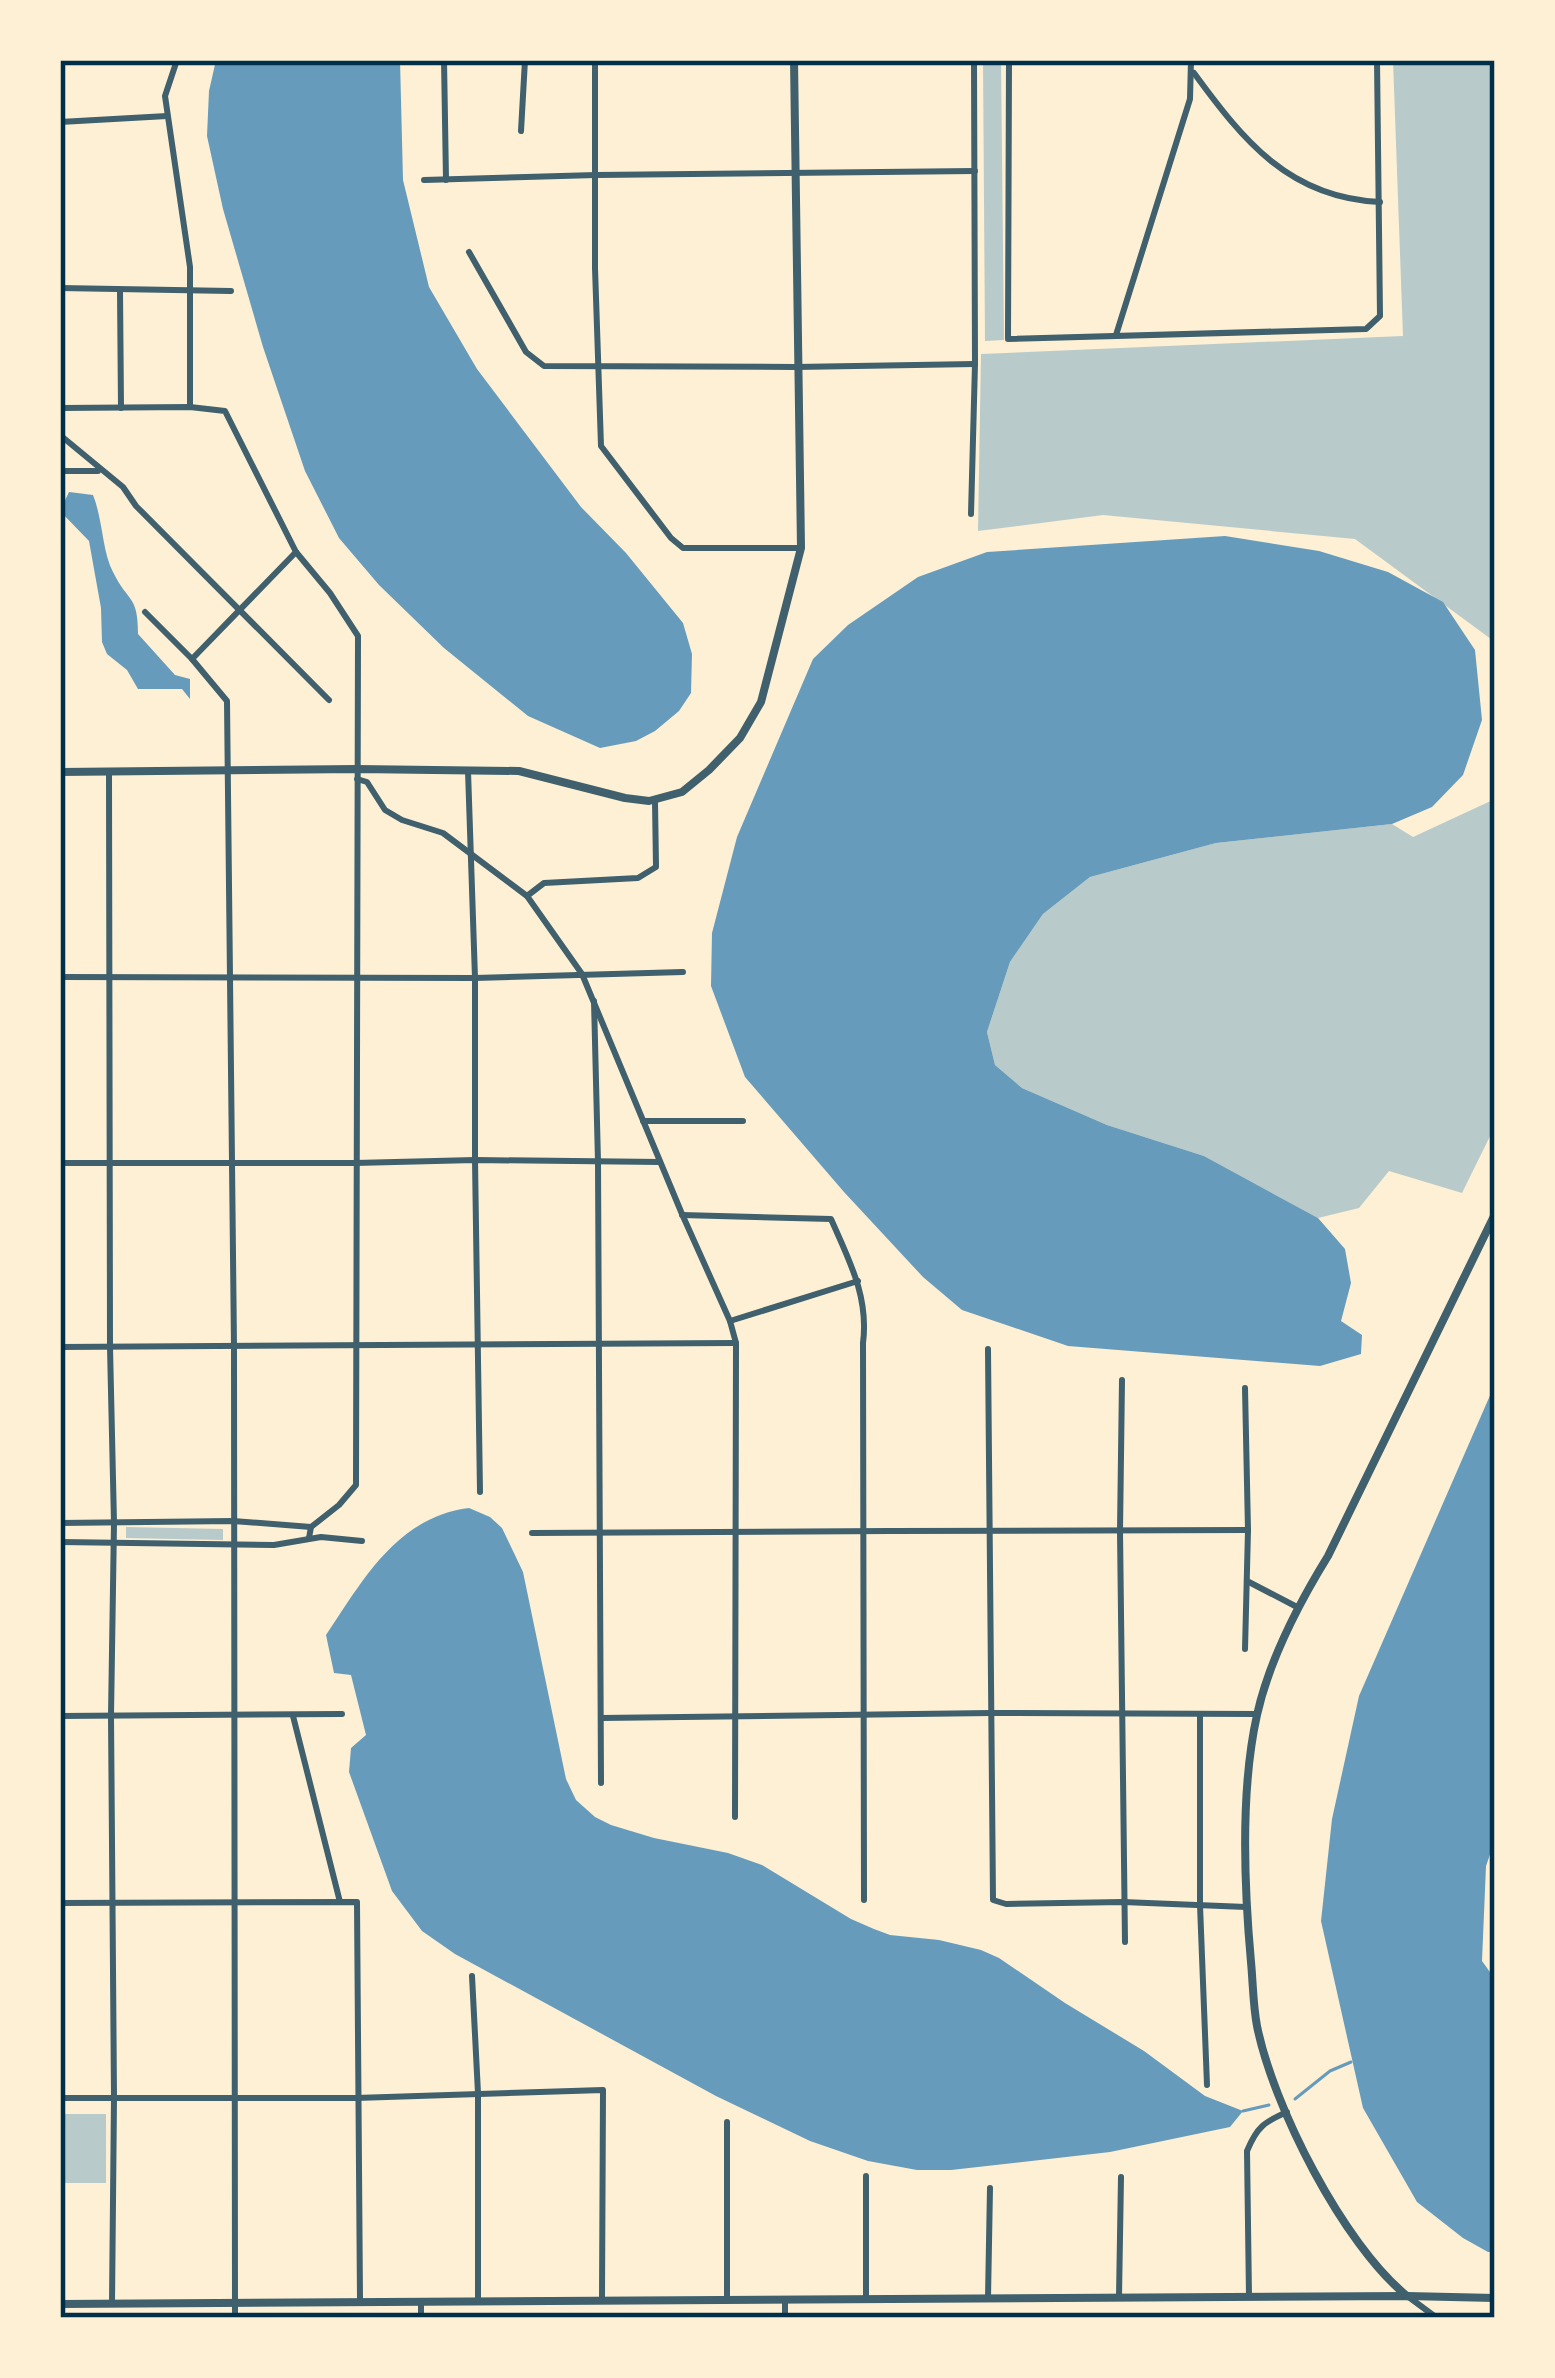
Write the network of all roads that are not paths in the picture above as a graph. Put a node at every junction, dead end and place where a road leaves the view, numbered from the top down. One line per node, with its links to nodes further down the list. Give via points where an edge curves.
1 (177, 60): 10 (street)
2 (444, 60): 17 (street)
3 (525, 60): 12 (street)
4 (595, 60): 14 (street)
5 (794, 60): 15 (street)
6 (974, 60): 13 (street)
7 (1009, 60): 24 (street, via 1008,339)
8 (1377, 60): 18 (street)
9 (1191, 65): 18 (street, via 1236,130 1286,174 1352,201); 24 (street, via 1190,100)
10 (167, 116): 11 (street); 22 (street)
11 (60, 122)
12 (521, 131)
13 (975, 171): 15 (street); 25 (street)
14 (596, 175): 15 (street); 17 (street); 27 (street)
15 (793, 175): 26 (street)
16 (424, 180): 17 (street)
17 (446, 181)
18 (1380, 202): 24 (street, via 1380,316 1366,329)
19 (469, 252): 27 (street, via 526,352 544,366)
20 (60, 288): 21 (street)
21 (120, 290): 22 (street); 30 (street)
22 (189, 290): 23 (street); 28 (street)
23 (231, 291)
24 (1116, 335)
25 (975, 364): 26 (street); 34 (street)
26 (796, 367): 27 (street); 35 (street)
27 (598, 368): 35 (street, via 601,446 670,538 683,548)
28 (190, 407): 30 (street); 36 (street, via 226,411)
29 (60, 408): 30 (street)
30 (121, 408)
31 (60, 435): 33 (street)
32 (60, 471): 33 (street)
33 (100, 471): 37 (street)
34 (971, 514)
35 (801, 548): 46 (street, via 761,702 709,770)
36 (296, 552): 37 (street); 45 (street, via 358,636)
37 (240, 609): 39 (street); 40 (street)
38 (145, 613): 39 (street)
39 (192, 659): 41 (street, via 227,700)
40 (329, 700)
41 (230, 771): 44 (street); 45 (street); 53 (street)
42 (468, 771): 45 (street); 46 (street, via 519,771); 47 (street)
43 (60, 772): 44 (street)
44 (109, 772): 52 (street)
45 (357, 774): 47 (street, via 386,810); 54 (street)
46 (655, 801): 48 (street, via 656,867 638,878 544,883)
47 (469, 853): 48 (street); 55 (street)
48 (527, 896): 50 (street)
49 (683, 972): 50 (street)
50 (582, 974): 55 (street); 56 (street)
51 (60, 977): 52 (street)
52 (108, 977): 53 (street); 65 (street)
53 (231, 977): 54 (street); 60 (street)
54 (357, 977): 55 (street); 64 (street)
55 (476, 978): 59 (street)
56 (594, 998): 57 (street); 61 (street)
57 (643, 1120): 58 (street); 62 (street)
58 (743, 1121)
59 (475, 1160): 61 (street); 64 (street); 72 (street)
60 (233, 1162): 64 (street); 65 (street); 76 (street)
61 (598, 1162): 62 (street); 73 (street)
62 (660, 1162): 66 (street)
63 (60, 1163): 65 (street)
64 (356, 1163): 71 (street)
65 (110, 1164): 75 (street)
66 (682, 1214): 68 (street, via 830,1219); 69 (street)
67 (1495, 1214): 98 (street)
68 (858, 1281): 69 (street); 86 (street, via 866,1318)
69 (730, 1322): 70 (street)
70 (736, 1343): 73 (street); 85 (street)
71 (357, 1345): 72 (street); 76 (street); 84 (street, via 356,1485)
72 (478, 1346): 73 (street); 80 (street)
73 (598, 1346): 89 (street)
74 (60, 1347): 75 (street)
75 (110, 1347): 76 (street); 83 (street)
76 (234, 1347): 81 (street)
77 (988, 1349): 90 (street)
78 (1122, 1380): 88 (street)
79 (1246, 1388): 87 (street)
80 (480, 1492)
81 (233, 1521): 83 (street); 84 (street); 96 (street)
82 (60, 1523): 83 (street)
83 (113, 1523): 95 (street)
84 (311, 1527): 92 (street)
85 (734, 1530): 86 (street); 89 (street); 109 (street)
86 (864, 1530): 90 (street); 101 (street)
87 (1247, 1530): 88 (street); 97 (street)
88 (1120, 1531): 90 (street); 104 (street)
89 (601, 1532): 91 (street); 111 (street)
90 (988, 1532): 102 (street)
91 (532, 1533)
92 (309, 1538): 93 (street); 96 (street)
93 (362, 1541)
94 (60, 1542): 95 (street)
95 (113, 1542): 96 (street); 106 (street)
96 (233, 1545): 107 (street)
97 (1247, 1581): 98 (street); 99 (street)
98 (1297, 1607): 103 (street)
99 (1245, 1648)
100 (342, 1714): 108 (street)
101 (862, 1714): 102 (street); 109 (street); 114 (street)
102 (991, 1714): 104 (street); 119 (street, via 993,1900)
103 (1257, 1714): 110 (street); 121 (street)
104 (1122, 1715): 110 (street); 119 (street)
105 (60, 1716): 106 (street)
106 (111, 1716): 107 (street); 115 (street)
107 (235, 1716): 108 (street); 116 (street)
108 (293, 1716): 117 (street)
109 (734, 1716): 111 (street); 113 (street)
110 (1199, 1716): 120 (street)
111 (601, 1718): 112 (street)
112 (601, 1784)
113 (735, 1817)
114 (864, 1900)
115 (112, 1902): 116 (street); 118 (street); 127 (street)
116 (236, 1902): 117 (street); 126 (street)
117 (340, 1902): 129 (street, via 357,1902)
118 (60, 1903)
119 (1123, 1903): 120 (street); 122 (street)
120 (1200, 1905): 121 (street); 124 (street)
121 (1246, 1906): 130 (street, via 1256,2023)
122 (1125, 1942)
123 (472, 1976): 125 (street)
124 (1207, 2084)
125 (478, 2093): 129 (street); 142 (street, via 603,2090); 145 (street)
126 (236, 2096): 127 (street); 129 (street); 147 (street)
127 (114, 2097): 128 (street); 149 (street)
128 (60, 2098)
129 (356, 2098): 143 (street)
130 (1287, 2112): 135 (street, via 1263,2122 1247,2151); 136 (street, via 1353,2234)
131 (728, 2122): 140 (street)
132 (866, 2176): 141 (street)
133 (1121, 2177): 137 (street)
134 (990, 2188): 138 (street)
135 (1249, 2296): 136 (street); 137 (street)
136 (1407, 2296): 139 (street); 153 (street)
137 (1120, 2297): 138 (street)
138 (988, 2298): 141 (street)
139 (1495, 2298)
140 (727, 2299): 142 (street); 146 (street)
141 (866, 2299): 146 (street)
142 (602, 2300): 145 (street)
143 (360, 2301): 144 (street); 147 (street)
144 (421, 2301): 145 (street); 151 (street)
145 (478, 2301)
146 (785, 2301): 152 (street)
147 (235, 2302): 149 (street); 150 (street)
148 (60, 2304): 149 (street)
149 (112, 2304)
150 (235, 2318)
151 (421, 2318)
152 (784, 2318)
153 (1437, 2318)

